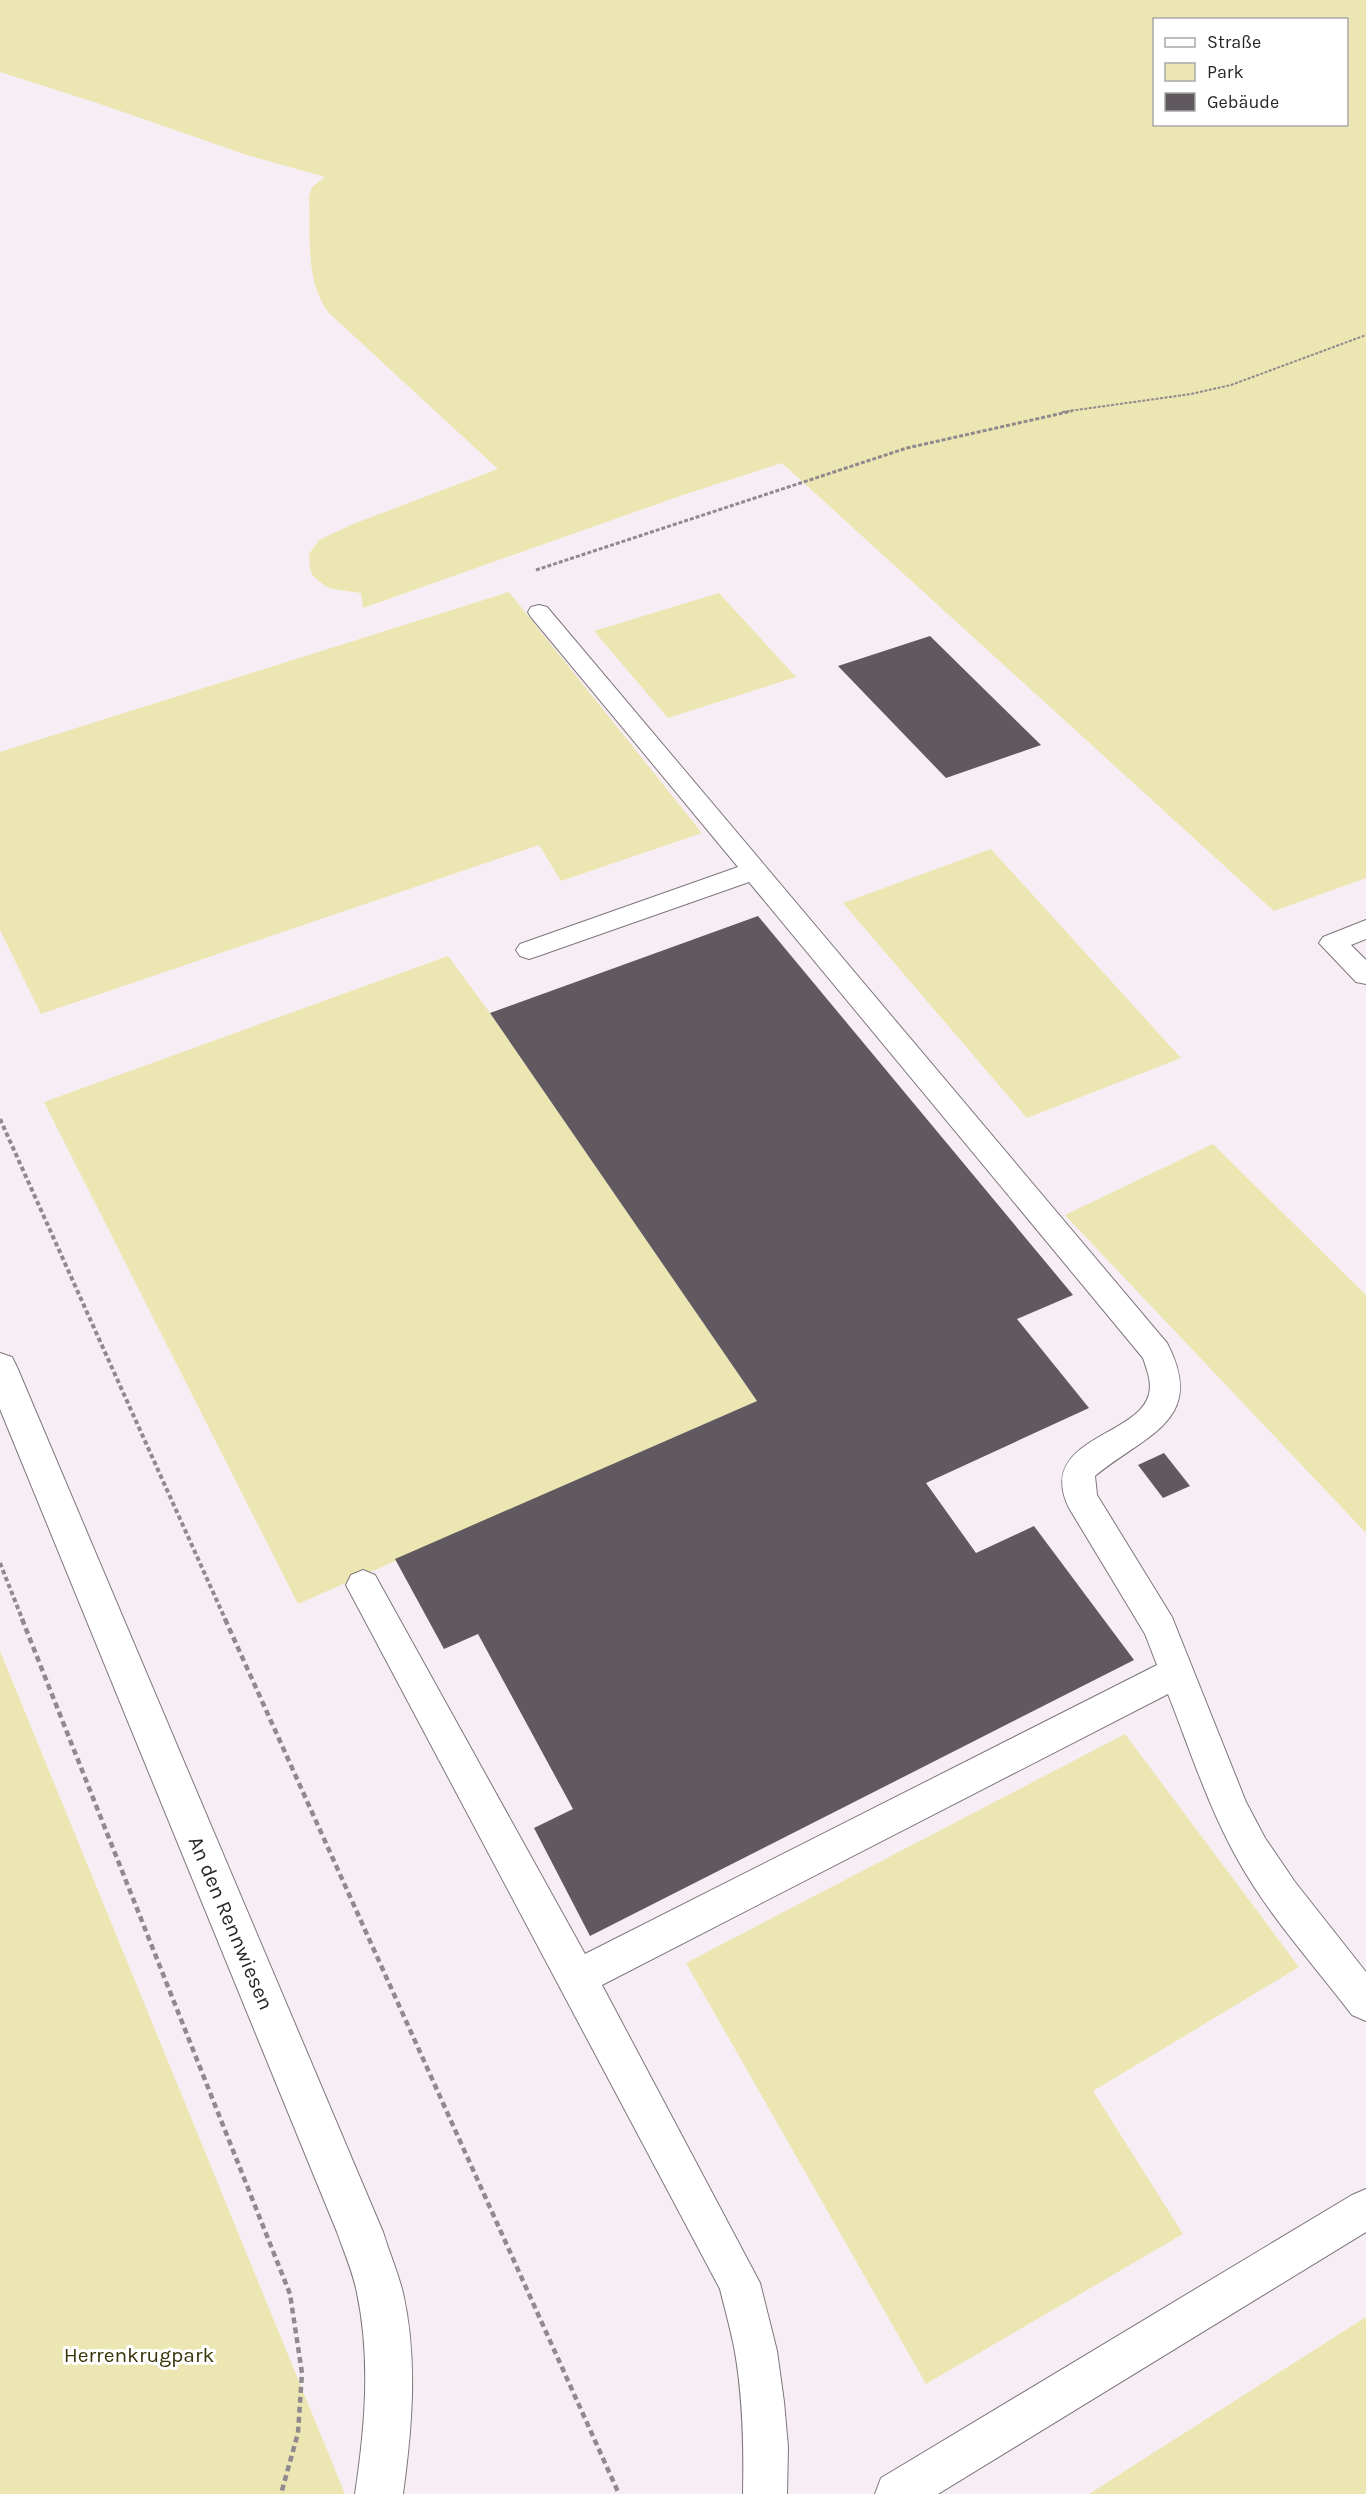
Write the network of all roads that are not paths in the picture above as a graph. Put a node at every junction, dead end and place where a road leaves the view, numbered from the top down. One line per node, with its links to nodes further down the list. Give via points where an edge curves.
1 (538, 612): 2 (lane)
2 (753, 871): 4 (lane); 8 (lane, via 1161,1361 1167,1387 1159,1410 1082,1468 1078,1488 1091,1517 1160,1628)
3 (1366, 929): 5 (lane, via 1332,943)
4 (529, 950)
5 (1366, 975)
6 (0, 1367): 12 (street, An den Rennwiesen, via 360,2232 386,2328 386,2446)
7 (363, 1585): 9 (lane)
8 (1178, 1672): 9 (lane); 10 (lane, via 1231,1809 1252,1850 1282,1896)
9 (577, 1978): 13 (lane, via 739,2283 756,2350 763,2402)
10 (1366, 2002)
11 (1366, 2209): 14 (lane)
12 (379, 2494)
13 (765, 2494)
14 (897, 2494)

